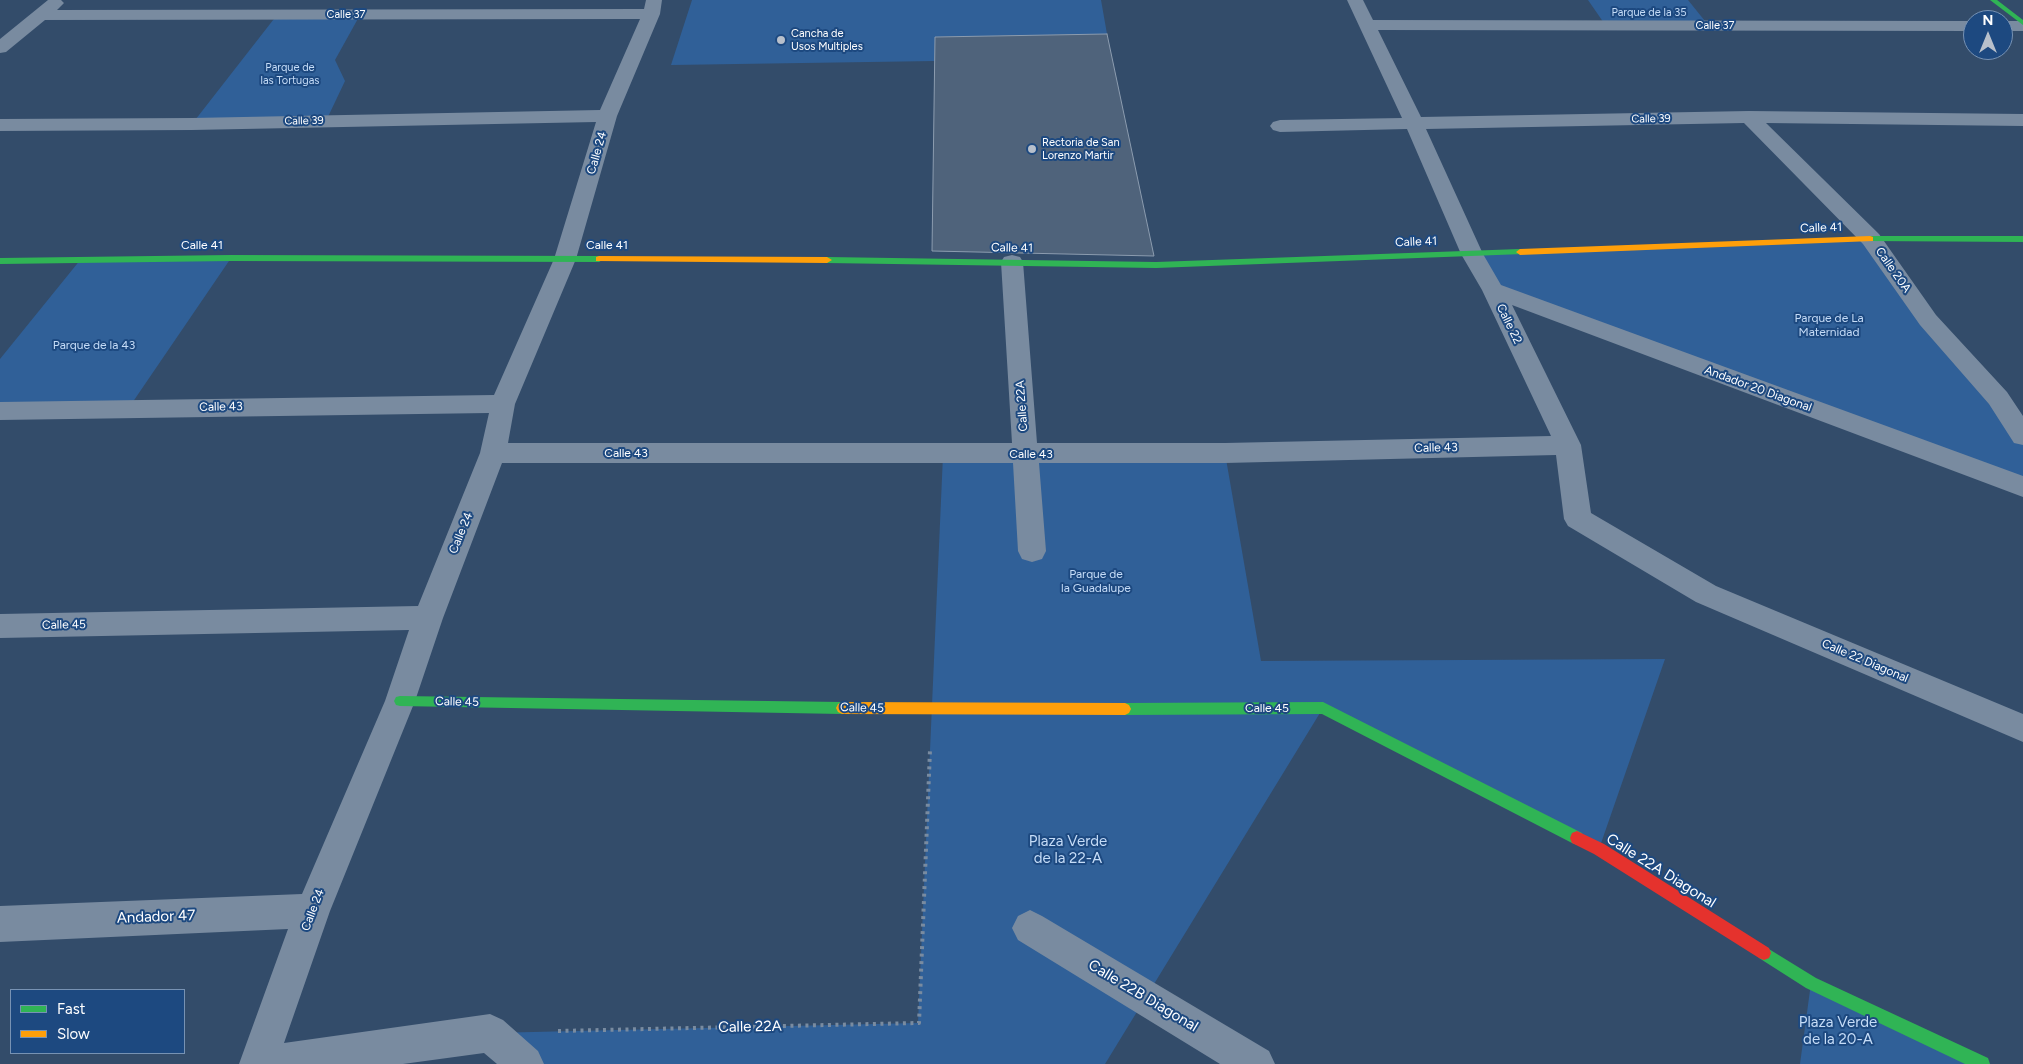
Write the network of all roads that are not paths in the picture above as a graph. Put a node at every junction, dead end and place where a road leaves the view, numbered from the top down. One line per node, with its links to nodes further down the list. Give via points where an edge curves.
1 (59, 0): 6 (street)
2 (331, 0): 7 (street)
3 (1355, 0): 9 (street, Calle 22)
4 (1993, 0): 8 (street)
5 (652, 7): 7 (street, Calle 37); 12 (street, Calle 24)
6 (41, 15): 7 (street, Calle 37); 11 (street)
7 (316, 15)
8 (2023, 24)
9 (1367, 25): 10 (street, Calle 37); 15 (street, Calle 22)
10 (1963, 26)
11 (0, 48)
12 (607, 116): 16 (street, Calle 39); 21 (street, Calle 24)
13 (1749, 117): 14 (street, Calle 39); 15 (street, Calle 39); 18 (street, Calle 20A)
14 (2023, 120)
15 (1414, 123): 17 (street, Calle 39); 20 (street, Calle 22)
16 (0, 125)
17 (1280, 126)
18 (1871, 239): 19 (street, Calle 41); 20 (street, Calle 41); 26 (street, Calle 20A, via 1928,320)
19 (2023, 239)
20 (1472, 254): 23 (street, Calle 41, via 1156,266); 24 (street, Calle 22)
21 (565, 258): 22 (street, Calle 41); 23 (street, Calle 41); 27 (street, Calle 24)
22 (0, 261)
23 (1012, 262): 32 (street, Calle 22A)
24 (1493, 290): 30 (street, Calle 22); 33 (street, Andador 20 Diagonal)
25 (2023, 397): 26 (street)
26 (1998, 398): 29 (street, Calle 20A)
27 (503, 404): 28 (street, Calle 43); 31 (street, Calle 24)
28 (0, 411)
29 (2023, 436)
30 (1568, 445): 32 (street, Calle 43); 35 (street, Calle 22, via 1578,519)
31 (493, 453): 32 (street, Calle 43); 36 (street, Calle 24)
32 (1025, 454): 34 (street, Calle 22A)
33 (2023, 487)
34 (1032, 551)
35 (1706, 594): 40 (street, Calle 22 Diagonal)
36 (428, 618): 37 (street, Calle 45); 38 (street, Calle 24)
37 (0, 626)
38 (400, 701): 39 (street, Calle 45, via 931,709); 41 (street, Calle 24)
39 (1323, 708): 48 (street, Calle 22A Diagonal, via 1599,849 1811,983)
40 (2023, 728)
41 (312, 911): 42 (street, Andador 47); 44 (street, Calle 24)
42 (0, 924)
43 (1030, 928): 47 (street, Calle 22B Diagonal)
44 (258, 1064)
45 (270, 1064): 46 (street, via 490,1033)
46 (525, 1064)
47 (1256, 1064)
48 (1982, 1064)

